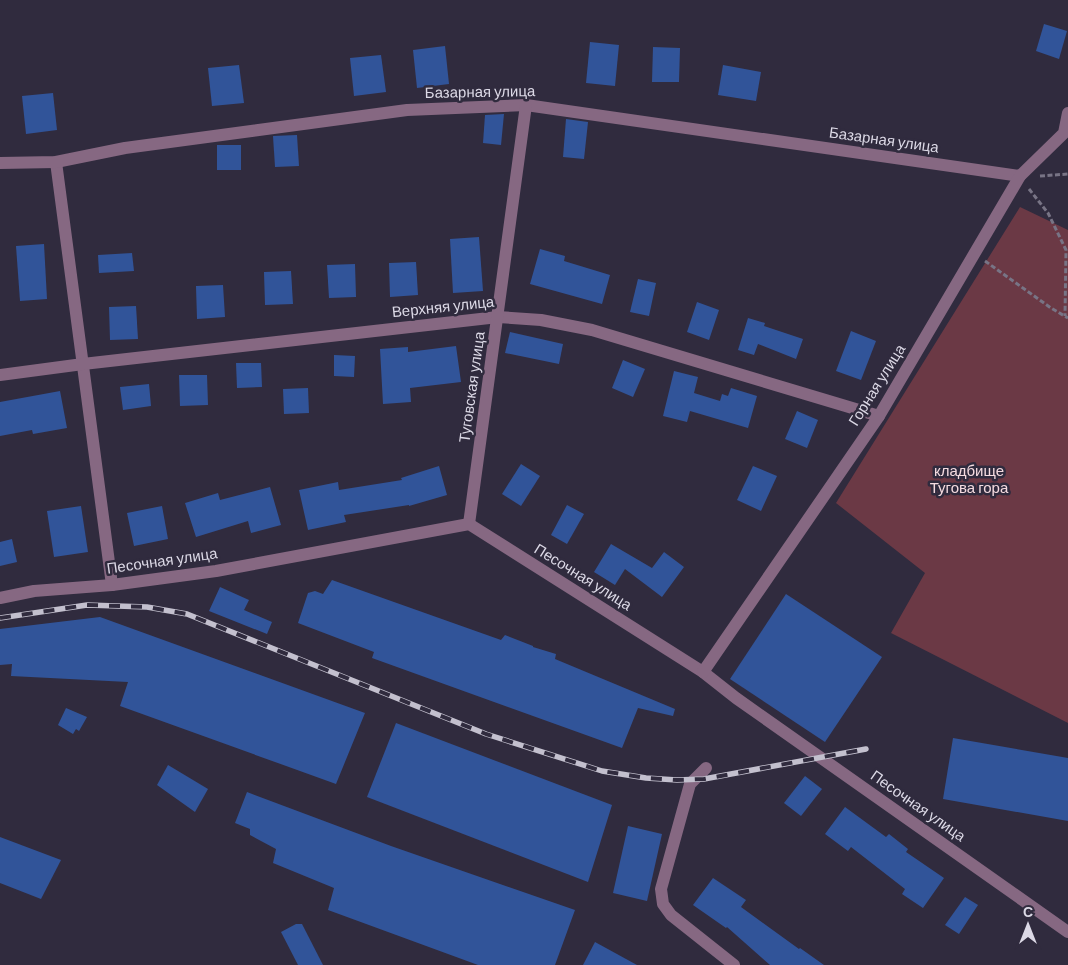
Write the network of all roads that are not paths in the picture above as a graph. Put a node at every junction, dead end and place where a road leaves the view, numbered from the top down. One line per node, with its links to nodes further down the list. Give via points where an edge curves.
1 (526, 105): 4 (street, Базарная улица, via 407,110 125,148); 5 (street, Базарная улица); 6 (street, Туговская улица)
2 (1068, 113): 5 (street, Горная улица, via 1064,133)
3 (0, 162): 4 (street, Базарная улица)
4 (56, 162): 7 (street)
5 (1020, 176): 9 (street, Горная улица)
6 (498, 317): 7 (street, Верхняя улица); 9 (street, Верхняя улица, via 541,320 592,330); 10 (street, Туговская улица)
7 (84, 364): 8 (street, Верхняя улица); 11 (street)
8 (0, 375)
9 (879, 416): 13 (street, Горная улица)
10 (470, 524): 11 (street, Песочная улица, via 216,571); 13 (street, Песочная улица)
11 (112, 585): 12 (street, Песочная улица, via 34,591)
12 (0, 598)
13 (703, 672): 15 (street, Песочная улица)
14 (706, 768): 16 (street, via 690,784 661,889 664,904 671,915)
15 (1068, 932)
16 (734, 965)

